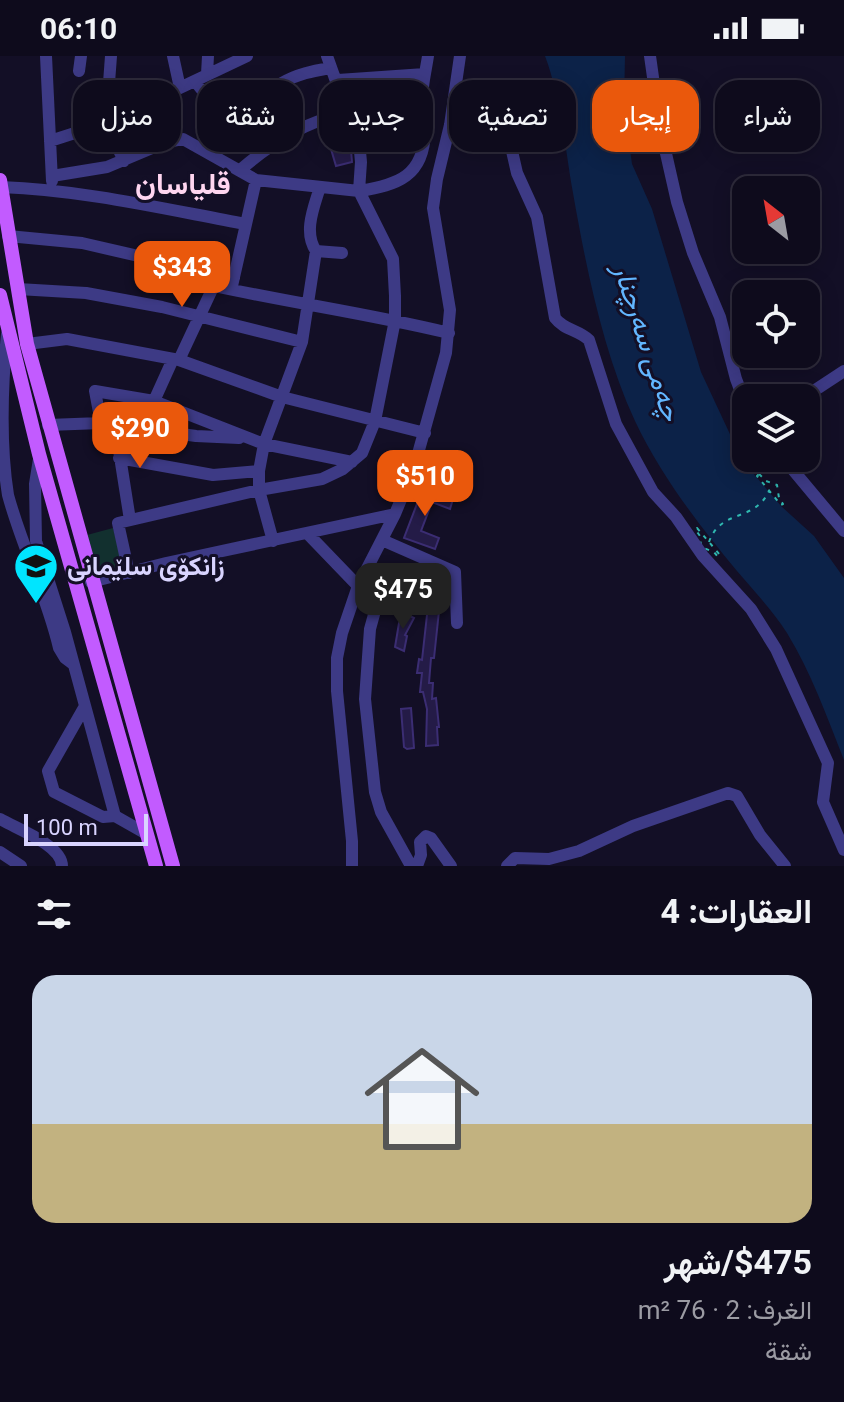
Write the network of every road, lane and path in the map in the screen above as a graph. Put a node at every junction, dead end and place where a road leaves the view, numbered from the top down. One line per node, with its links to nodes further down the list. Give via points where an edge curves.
1 (46, 56): 24 (street)
2 (81, 56): 11 (street)
3 (111, 56): 14 (street)
4 (173, 56): 15 (street)
5 (208, 56): 12 (street)
6 (247, 56): 12 (street)
7 (428, 56): 13 (street)
8 (460, 56): 18 (street)
9 (650, 56): 54 (street, via 677,202 720,317)
10 (329, 62): 16 (street); 19 (street, via 293,77 251,106 233,110 212,102)
11 (79, 71)
12 (207, 74): 19 (street)
13 (425, 74): 16 (street); 17 (street)
14 (109, 80)
15 (178, 80)
16 (338, 80)
17 (424, 80)
18 (457, 80)
19 (195, 81): 20 (street)
20 (181, 88)
21 (319, 123): 30 (street, via 274,143)
22 (449, 124): 49 (street, via 433,208 449,301)
23 (73, 134): 24 (street)
24 (50, 141): 33 (street)
25 (120, 152): 29 (street)
26 (359, 152): 36 (street)
27 (420, 152): 36 (street, via 405,180)
28 (512, 152): 88 (street, via 537,217 555,318 589,340 616,424 650,487 751,609 776,649 828,763 823,802)
29 (124, 161): 30 (street, via 183,139); 33 (street)
30 (240, 170): 32 (street)
31 (0, 180): 34 (main road)
32 (256, 180): 35 (street); 37 (street)
33 (52, 182): 34 (street); 37 (street)
34 (1, 187): 38 (main road)
35 (320, 187): 36 (street); 39 (street, via 310,223)
36 (359, 191): 47 (street, via 393,259)
37 (246, 224): 42 (street)
38 (8, 236): 41 (street, via 82,243); 43 (main road)
39 (316, 251): 40 (street); 45 (street)
40 (342, 253)
41 (216, 280): 42 (street); 46 (street)
42 (232, 284): 45 (street)
43 (18, 289): 46 (street, via 86,293); 51 (main road)
44 (0, 295): 48 (main road)
45 (308, 306): 47 (street); 50 (street)
46 (198, 318): 50 (street); 52 (street)
47 (395, 320): 49 (street); 58 (street)
48 (8, 331): 64 (main road); 83 (street, via 2,435 8,494 59,648)
49 (449, 333): 61 (street)
50 (302, 342): 56 (street)
51 (27, 344): 52 (street, via 67,339); 60 (main road)
52 (176, 360): 56 (street); 57 (street)
53 (844, 371): 55 (street)
54 (738, 384)
55 (820, 387)
56 (282, 397): 58 (street); 63 (street)
57 (154, 401): 59 (street, via 95,391); 62 (street)
58 (375, 421): 61 (street); 66 (street, via 366,446)
59 (108, 424): 60 (street); 62 (street); 65 (street)
60 (48, 425): 79 (main road)
61 (425, 433): 71 (street)
62 (251, 439): 63 (street)
63 (264, 444): 66 (street); 67 (street)
64 (39, 454): 83 (street, via 36,541); 87 (main road)
65 (119, 458): 67 (street, via 213,475); 72 (street)
66 (352, 462): 69 (street, via 322,479)
67 (259, 471): 69 (street)
68 (795, 472): 73 (street)
69 (259, 490): 72 (street); 76 (street)
70 (769, 491): 70 (path, via 757,476 759,474 777,485 783,504); 77 (path, via 756,509 720,524)
71 (395, 514): 74 (street); 75 (street)
72 (130, 520): 78 (street, via 118,523)
73 (844, 531)
74 (307, 533): 76 (street); 80 (street)
75 (382, 540): 80 (street); 82 (street, via 455,572)
76 (273, 541): 78 (street)
77 (709, 542)
78 (129, 573): 79 (street)
79 (91, 582): 93 (main road)
80 (358, 586): 94 (street, via 336,666)
81 (423, 590): 95 (street, via 388,575 372,619 364,680 375,792 381,812)
82 (457, 623)
83 (73, 664): 84 (street)
84 (85, 706): 85 (street); 85 (street, via 48,771 54,792 103,817)
85 (115, 816): 87 (street)
86 (0, 819): 92 (street, via 56,850)
87 (145, 833): 90 (main road)
88 (844, 850)
89 (0, 852): 91 (street)
90 (151, 862)
91 (21, 866)
92 (62, 866)
93 (173, 866)
94 (352, 866)
95 (414, 866): 96 (street, via 426,836)
96 (451, 866)
97 (507, 866): 98 (street, via 515,858 549,859 579,851 728,793 737,796)
98 (785, 866)

